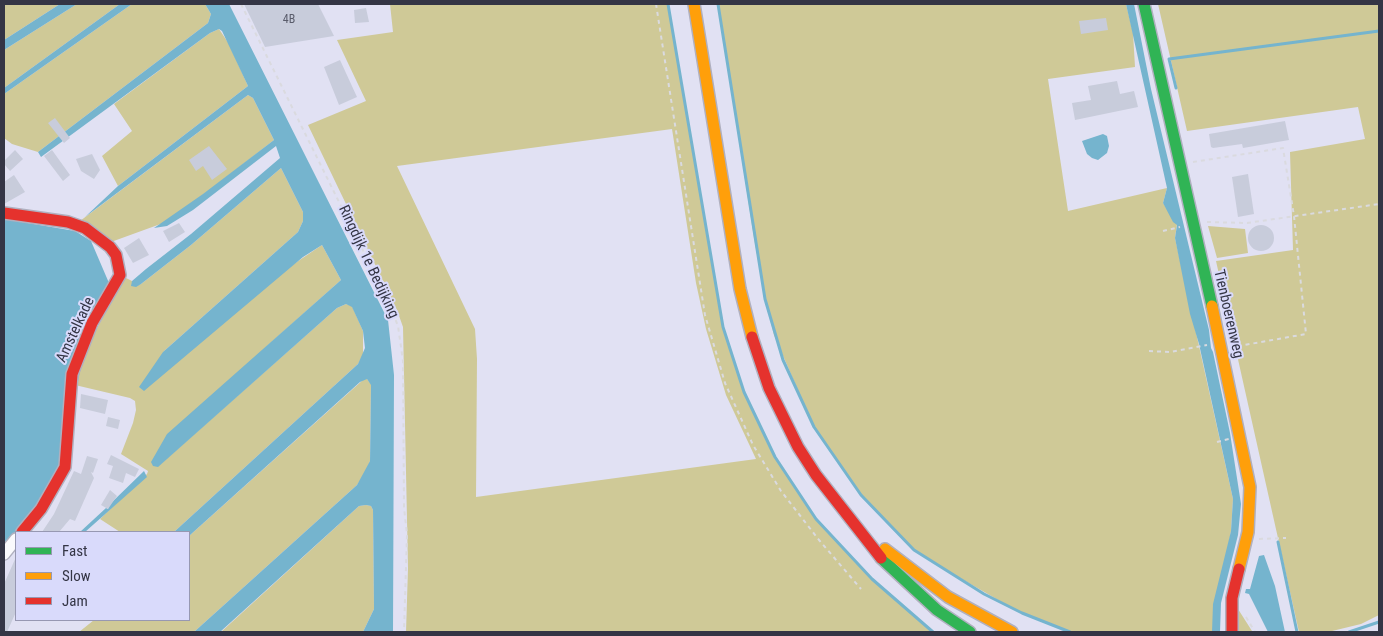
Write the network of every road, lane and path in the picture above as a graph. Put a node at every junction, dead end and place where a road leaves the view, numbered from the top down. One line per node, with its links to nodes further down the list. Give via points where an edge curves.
1 (242, 4): 24 (path, Ringdijk 1e Bedijking, via 398,326 403,361)
2 (656, 4): 23 (path, via 704,305 726,383 754,445 781,491 818,540)
3 (694, 4): 17 (street, via 748,326 769,388 798,447)
4 (1144, 4): 5 (street, Tienboerenweg)
5 (1180, 164): 8 (path, via 1283,148); 9 (street, Tienboerenweg)
6 (1379, 204): 8 (path)
7 (4, 214): 18 (street, Amstelkade, via 68,222 85,228 116,255 120,276 92,324 72,374 64,467 41,509)
8 (1294, 216): 9 (path, via 1247,223); 13 (path, via 1306,334)
9 (1193, 224): 13 (street, Tienboerenweg)
10 (1175, 229): 11 (path)
11 (1163, 231)
12 (1210, 344): 14 (path, via 1170,352)
13 (1221, 350): 27 (street, Tienboerenweg, via 1251,501 1245,548 1232,598)
14 (1149, 351)
15 (1234, 438): 16 (path)
16 (1216, 442)
17 (852, 521): 25 (street, via 894,571 937,610); 26 (street, via 941,592)
18 (23, 531)
19 (1286, 538): 21 (path)
20 (15, 540): 22 (street)
21 (1273, 540)
22 (4, 554)
23 (861, 588)
24 (404, 632)
25 (970, 632)
26 (1012, 632)
27 (1232, 632)

